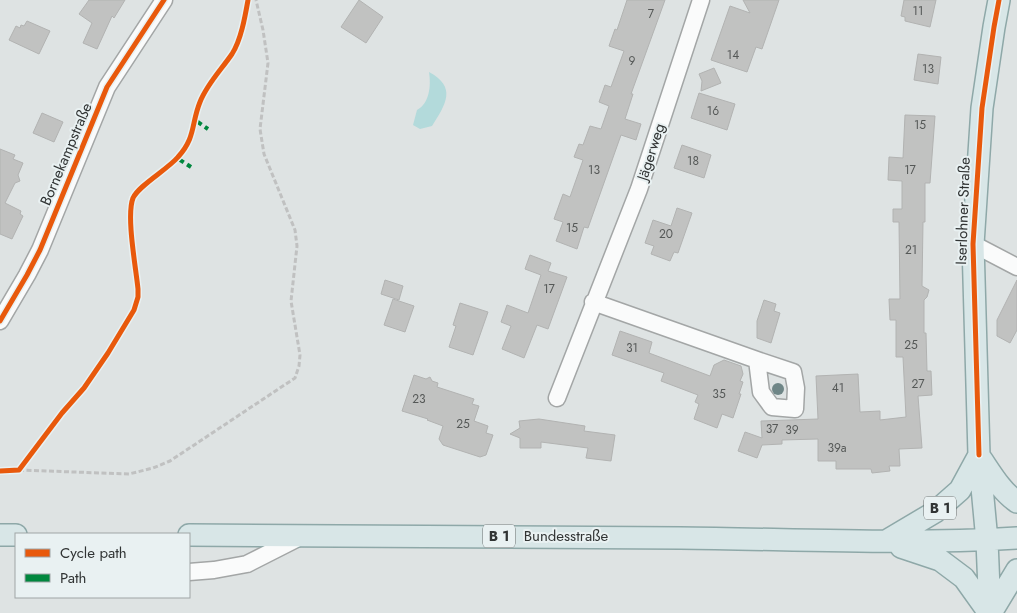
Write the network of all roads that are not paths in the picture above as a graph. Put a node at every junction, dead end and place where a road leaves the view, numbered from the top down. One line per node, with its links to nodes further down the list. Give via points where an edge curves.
1 (164, 0): 7 (street, Bornekampstraße, via 107,87 40,250)
2 (701, 0): 6 (street, Jägerweg, via 639,189)
3 (1000, 0): 4 (main road, Iserlohner Straße, via 982,108)
4 (973, 244): 5 (street); 10 (main road, Iserlohner Straße)
5 (1017, 267)
6 (594, 302): 8 (street); 9 (street, Jägerweg)
7 (0, 322)
8 (757, 360)
9 (557, 398)
10 (978, 455): 11 (main road); 17 (main road, Iserlohner Straße); 18 (main road, B 1, via 960,490 935,512)
11 (1017, 502)
12 (0, 535): 13 (main road)
13 (15, 535)
14 (190, 535): 15 (main road, Bundesstraße / B 1)
15 (303, 535): 18 (main road, Bundesstraße / B 1); 20 (street, via 247,564)
16 (1017, 538): 17 (main road, B 1)
17 (987, 540): 18 (main road, B 1); 21 (main road, Iserlohner Straße)
18 (884, 542): 21 (main road, B 1, via 940,560 964,578)
19 (1017, 570): 21 (main road)
20 (190, 572)
21 (990, 613)

